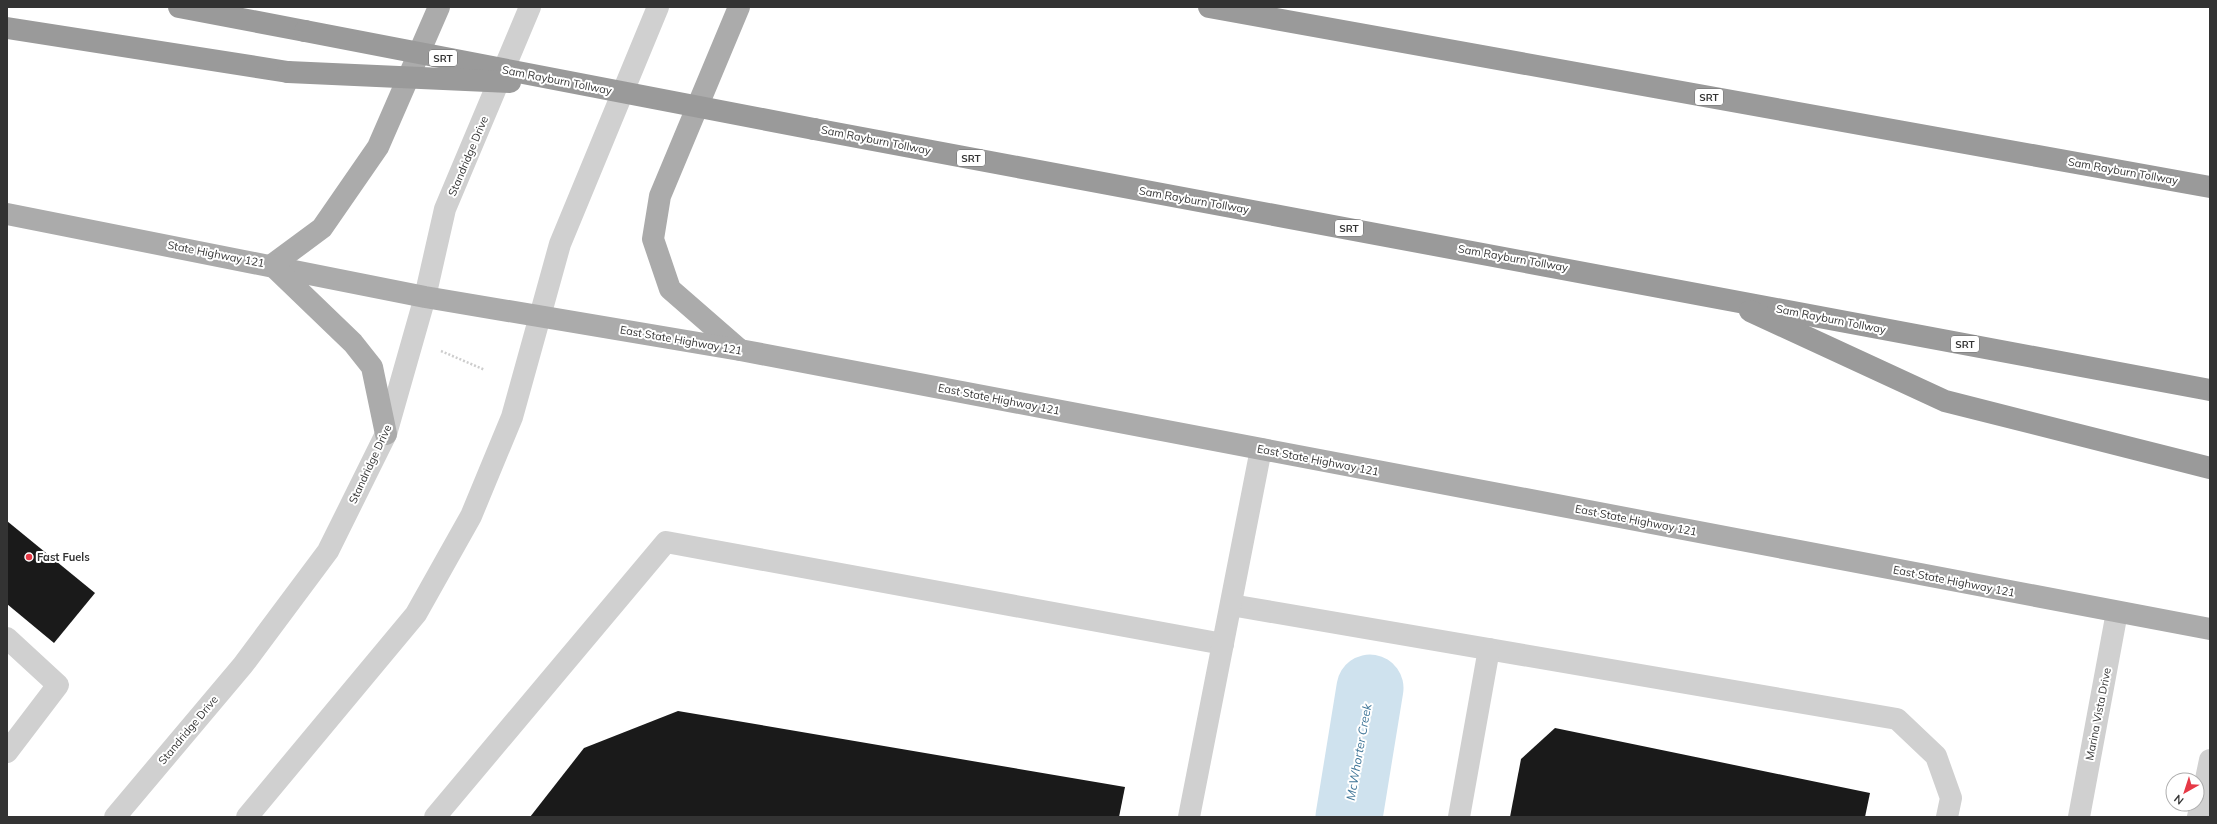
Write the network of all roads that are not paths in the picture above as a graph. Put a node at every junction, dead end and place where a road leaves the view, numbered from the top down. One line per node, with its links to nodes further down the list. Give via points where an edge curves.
1 (179, 7): 8 (highway, Sam Rayburn Tollway / SRT, bridge)
2 (438, 7): 11 (main road, via 378,147 322,228)
3 (530, 7): 12 (street, Standridge Drive, via 446,209)
4 (658, 7): 14 (street, via 560,244)
5 (739, 7): 15 (main road, via 660,196 653,239 670,289)
6 (1209, 7): 9 (highway, Sam Rayburn Tollway / SRT)
7 (7, 28): 8 (highway, bridge, via 288,72)
8 (581, 85): 13 (highway, Sam Rayburn Tollway / SRT, bridge)
9 (2210, 187)
10 (7, 214): 11 (main road, State Highway 121)
11 (272, 265): 12 (main road, State Highway 121); 17 (main road, via 353,343 372,367)
12 (424, 297): 14 (main road, East State Highway 121); 17 (street, Standridge Drive)
13 (1720, 298): 16 (highway, Sam Rayburn Tollway / SRT); 19 (highway, via 1945,401)
14 (539, 317): 15 (main road, East State Highway 121); 29 (street, via 512,417 471,516 416,614)
15 (740, 350): 18 (main road, East State Highway 121)
16 (2210, 390)
17 (386, 434): 28 (street, Standridge Drive, via 328,551 243,665)
18 (1261, 449): 20 (street); 21 (main road, East State Highway 121)
19 (2210, 468)
20 (1231, 605): 24 (street); 25 (street)
21 (2117, 612): 22 (main road, East State Highway 121); 34 (street, Marina Vista Drive)
22 (2210, 629)
23 (7, 638): 26 (street, via 58,686)
24 (1223, 644): 30 (street, via 666,542); 31 (street)
25 (1489, 649): 32 (street); 33 (street, via 1897,719 1936,756 1951,798)
26 (7, 752)
27 (2210, 760): 35 (street)
28 (115, 817)
29 (247, 817)
30 (435, 817)
31 (1189, 817)
32 (1459, 817)
33 (1947, 817)
34 (2079, 817)
35 (2198, 817)

